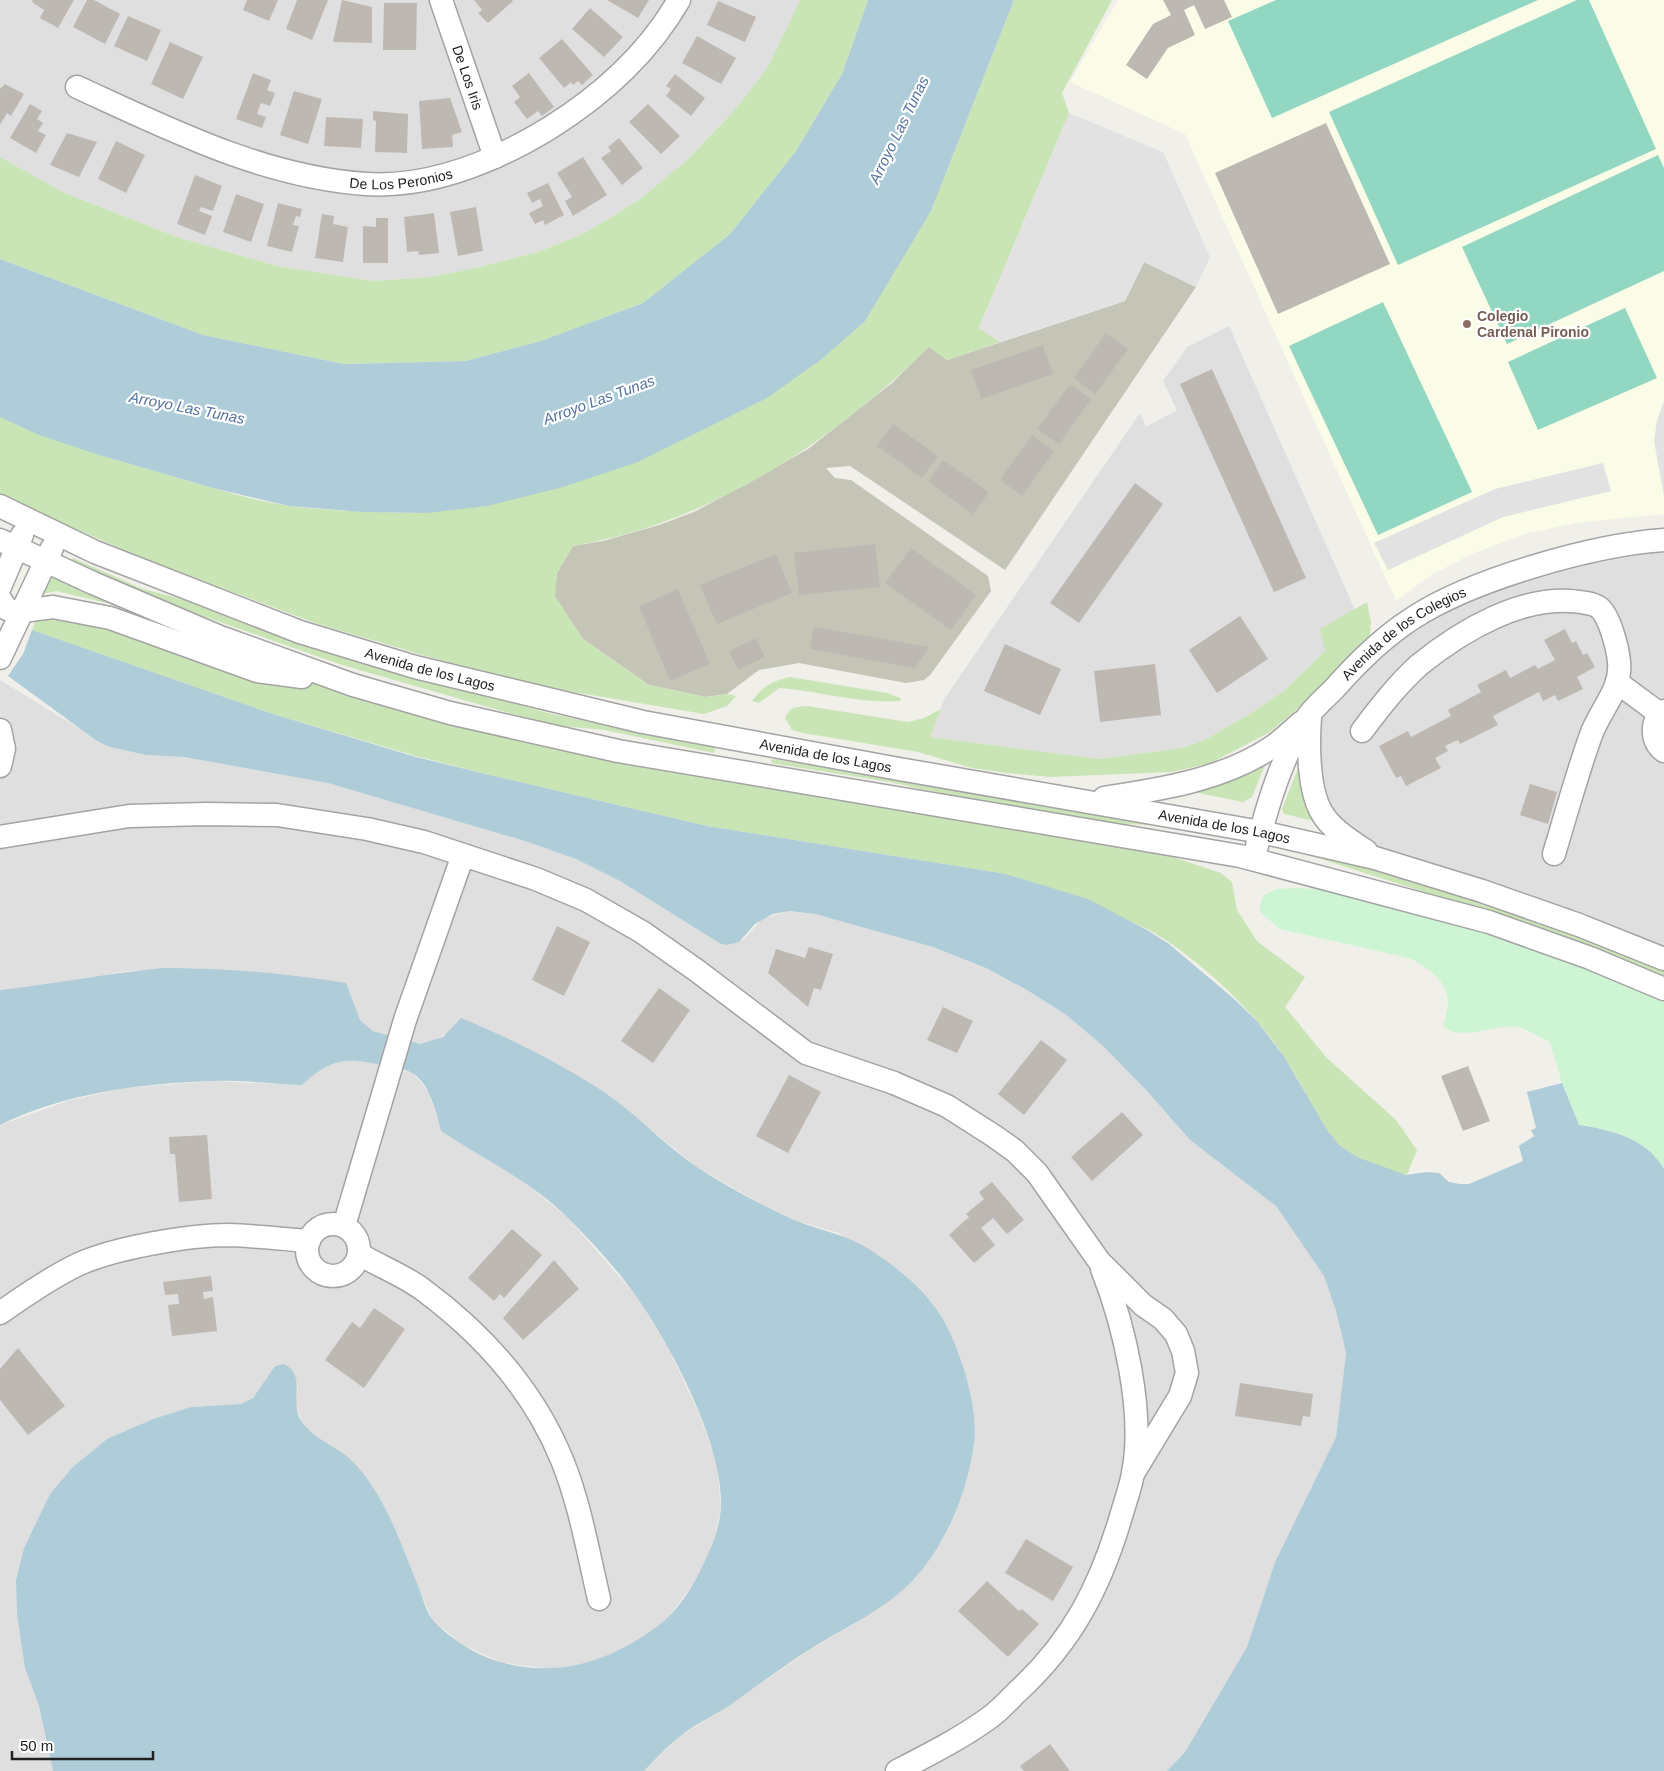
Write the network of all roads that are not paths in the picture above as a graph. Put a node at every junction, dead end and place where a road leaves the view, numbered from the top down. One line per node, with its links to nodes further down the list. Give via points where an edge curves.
1 (441, 0): 4 (street, De Los Iris)
2 (679, 0): 4 (street, De Los Peronios, via 651,42 618,77 575,112)
3 (77, 87): 4 (street, De Los Peronios, via 195,140 283,170 317,177 367,184 407,182 453,172)
4 (495, 157)
5 (0, 506): 6 (street, Avenida de los Lagos)
6 (29, 520): 7 (street, Avenida de los Lagos); 9 (street)
7 (58, 534): 10 (street); 23 (street, Avenida de los Lagos, via 95,552 300,632 454,677 643,722)
8 (1664, 540): 18 (street, Avenida de los Colegios, via 1596,550 1538,565 1450,598 1395,630)
9 (8, 544): 10 (street, Avenida de los Lagos); 11 (street)
10 (46, 561): 13 (street); 16 (street, Avenida de los Lagos, via 220,637)
11 (0, 587)
12 (0, 599): 13 (street)
13 (18, 619): 14 (street); 16 (street, via 53,607 77,610 110,618 258,671)
14 (0, 658)
15 (1618, 683): 17 (street); 20 (street, via 1619,663 1604,613 1589,603 1550,600 1495,616 1420,664 1394,688); 26 (street, via 1592,733)
16 (352, 685): 29 (street, Avenida de los Lagos, via 450,713 618,751)
17 (1662, 713): 21 (street, via 1654,728 1654,736)
18 (1308, 716): 23 (street, via 1272,747 1236,766 1161,789); 24 (street, Avenida de los Colegios, via 1277,781); 28 (street, via 1310,776 1322,813 1342,835)
19 (0, 730): 22 (street, via 4,749)
20 (1362, 731)
21 (1664, 751)
22 (0, 766)
23 (1085, 801): 24 (street, Avenida de los Lagos)
24 (1261, 832): 28 (street, Avenida de los Lagos); 29 (street, Avenida de los Colegios)
25 (0, 837): 27 (street, via 129,816 277,815 367,829)
26 (1554, 854)
27 (463, 855): 32 (street, via 405,1020); 35 (street, via 536,879 586,900 642,932 806,1053 894,1083 947,1106 972,1121 1015,1151 1037,1173)
28 (1375, 858): 30 (street, Avenida de los Lagos, via 1482,891)
29 (1254, 860): 31 (street, Avenida de los Lagos, via 1488,922 1590,958)
30 (1664, 959)
31 (1664, 989)
32 (344, 1226): 33 (street, via 319,1228); 34 (street, via 356,1238)
33 (309, 1241): 34 (street, via 308,1258 312,1265 326,1274 343,1274 356,1263); 37 (street, via 228,1235 111,1252 77,1265)
34 (359, 1254): 42 (street, via 420,1288 460,1319 501,1359 520,1383 545,1423 562,1461 578,1506)
35 (1098, 1261): 36 (street); 38 (street)
36 (1143, 1305): 38 (street, via 1123,1310); 40 (street, via 1176,1334 1183,1351 1187,1373 1180,1396)
37 (0, 1313)
38 (1118, 1316): 39 (street, via 1129,1357)
39 (1133, 1400): 40 (street, via 1141,1414 1152,1420); 41 (street, via 1136,1431)
40 (1165, 1420): 41 (street)
41 (1134, 1472): 43 (street, via 1097,1585 1056,1652 990,1717)
42 (600, 1599)
43 (897, 1771)

